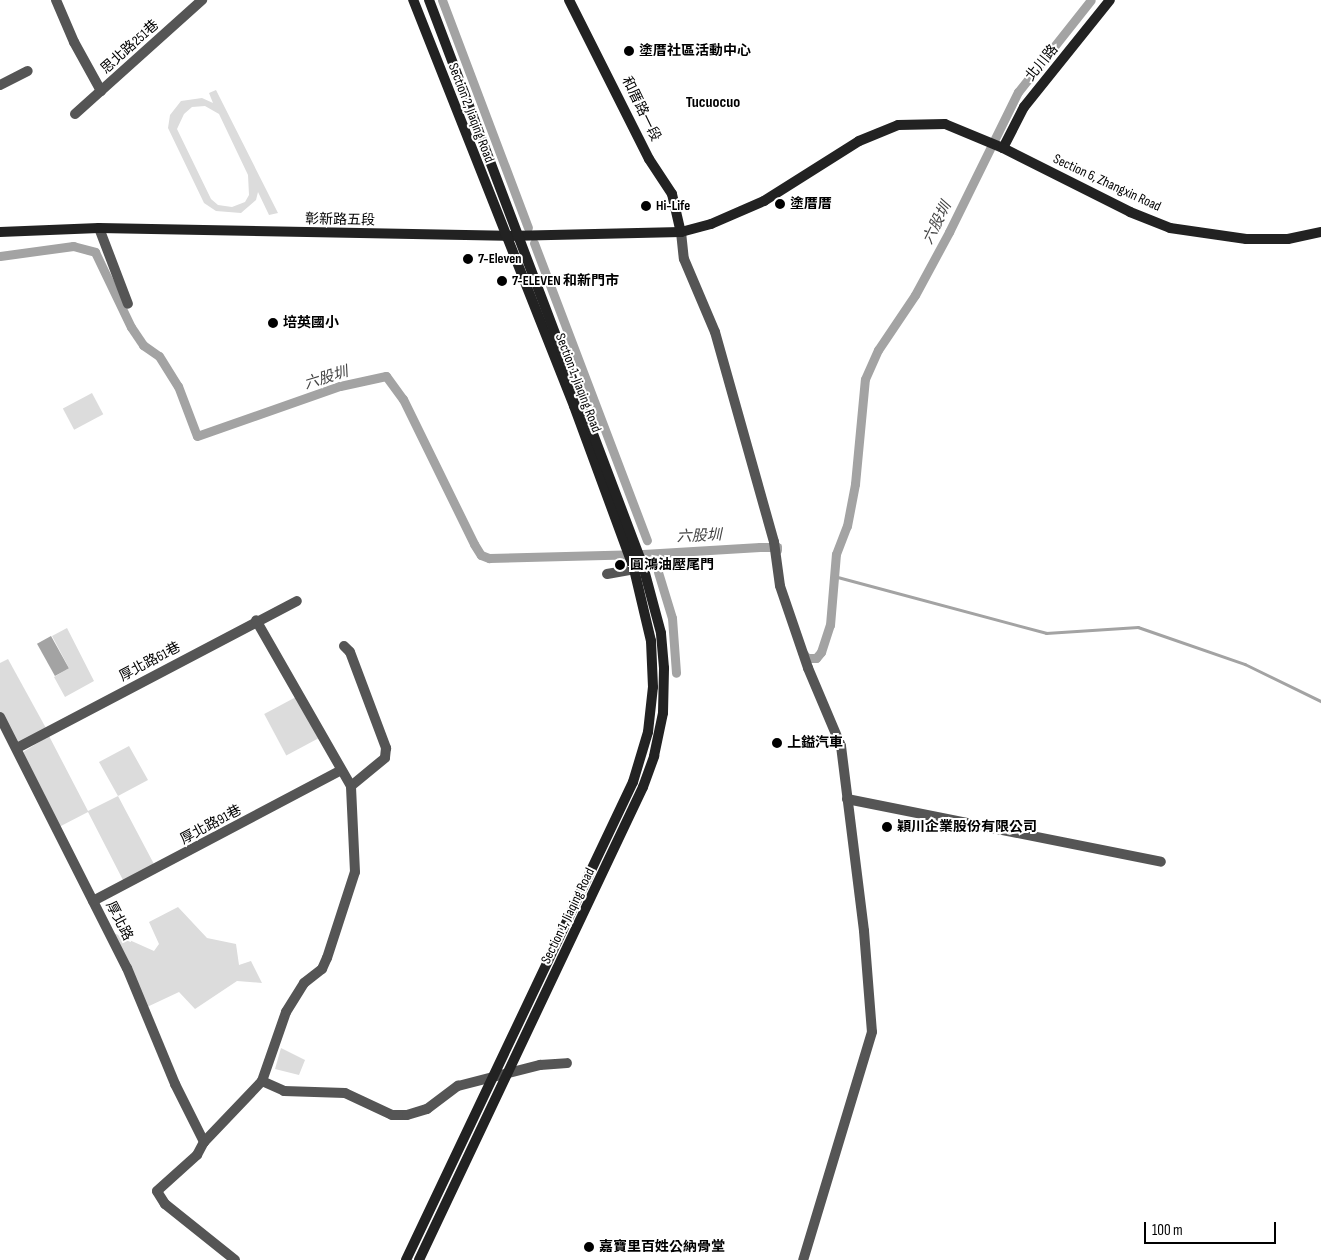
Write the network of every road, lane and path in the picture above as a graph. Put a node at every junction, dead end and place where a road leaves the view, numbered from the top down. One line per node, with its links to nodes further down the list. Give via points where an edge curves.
1 (56, 0): 9 (street)
2 (202, 0): 9 (street, 思北路251巷)
3 (413, 0): 16 (street, Section 2, Jiaqing Road)
4 (429, 0): 17 (street, Section 2, Jiaqing Road)
5 (569, 0): 14 (street, 和厝路一段, via 649,159 672,194)
6 (1110, 0): 11 (street, 北川路, via 1024,106)
7 (28, 70): 8 (street)
8 (0, 85)
9 (101, 91): 10 (street, 思北路251巷)
10 (75, 114)
11 (1003, 148): 14 (street, Section 6, Zhangxin Road, via 945,124 898,124 859,141 764,201 711,224); 15 (street, Section 6, Zhangxin Road, via 1130,212 1170,228 1246,239 1288,239)
12 (99, 228): 13 (street, 彰新路五段); 16 (street, 彰新路五段); 18 (street)
13 (0, 232)
14 (681, 232): 17 (street, 彰新路五段); 29 (street, via 684,259 715,332 774,542 780,586 796,635 841,746)
15 (1321, 232)
16 (505, 236): 17 (street, 彰新路五段); 19 (street, Section 1, Jiaqing Road)
17 (518, 236): 19 (street, Section 1, Jiaqing Road)
18 (128, 304)
19 (627, 539): 20 (street)
20 (638, 568): 21 (street); 33 (street, Section 1, Jiaqing Road, via 661,633 664,668 663,713 654,756 612,856); 34 (street, Section 1, Jiaqing Road, via 651,640 653,687 640,762 619,815)
21 (607, 574)
22 (297, 602): 23 (street, 厚北路61巷)
23 (256, 620): 26 (street, 厚北路61巷); 27 (street)
24 (344, 646): 28 (street, via 350,652 386,748 385,758)
25 (0, 717): 26 (street, 厚北路)
26 (17, 748): 31 (street, 厚北路)
27 (341, 770): 28 (street); 31 (street, 厚北路91巷)
28 (351, 786): 35 (street, via 356,845 350,891 328,958 322,969 304,983 286,1012)
29 (847, 799): 30 (street); 40 (street, via 872,1032)
30 (1161, 862)
31 (93, 901): 36 (street, 厚北路, via 127,968 174,1084)
32 (567, 1064): 33 (street)
33 (508, 1072): 34 (street); 39 (street, Section 1, Jiaqing Road)
34 (492, 1079): 35 (street, via 458,1086 428,1109 407,1115 392,1115 344,1093 284,1091); 38 (street, Section 1, Jiaqing Road)
35 (262, 1081): 36 (street)
36 (204, 1142): 37 (street, via 197,1155 158,1191 165,1204)
37 (235, 1260)
38 (406, 1260)
39 (419, 1260)
40 (803, 1260)

